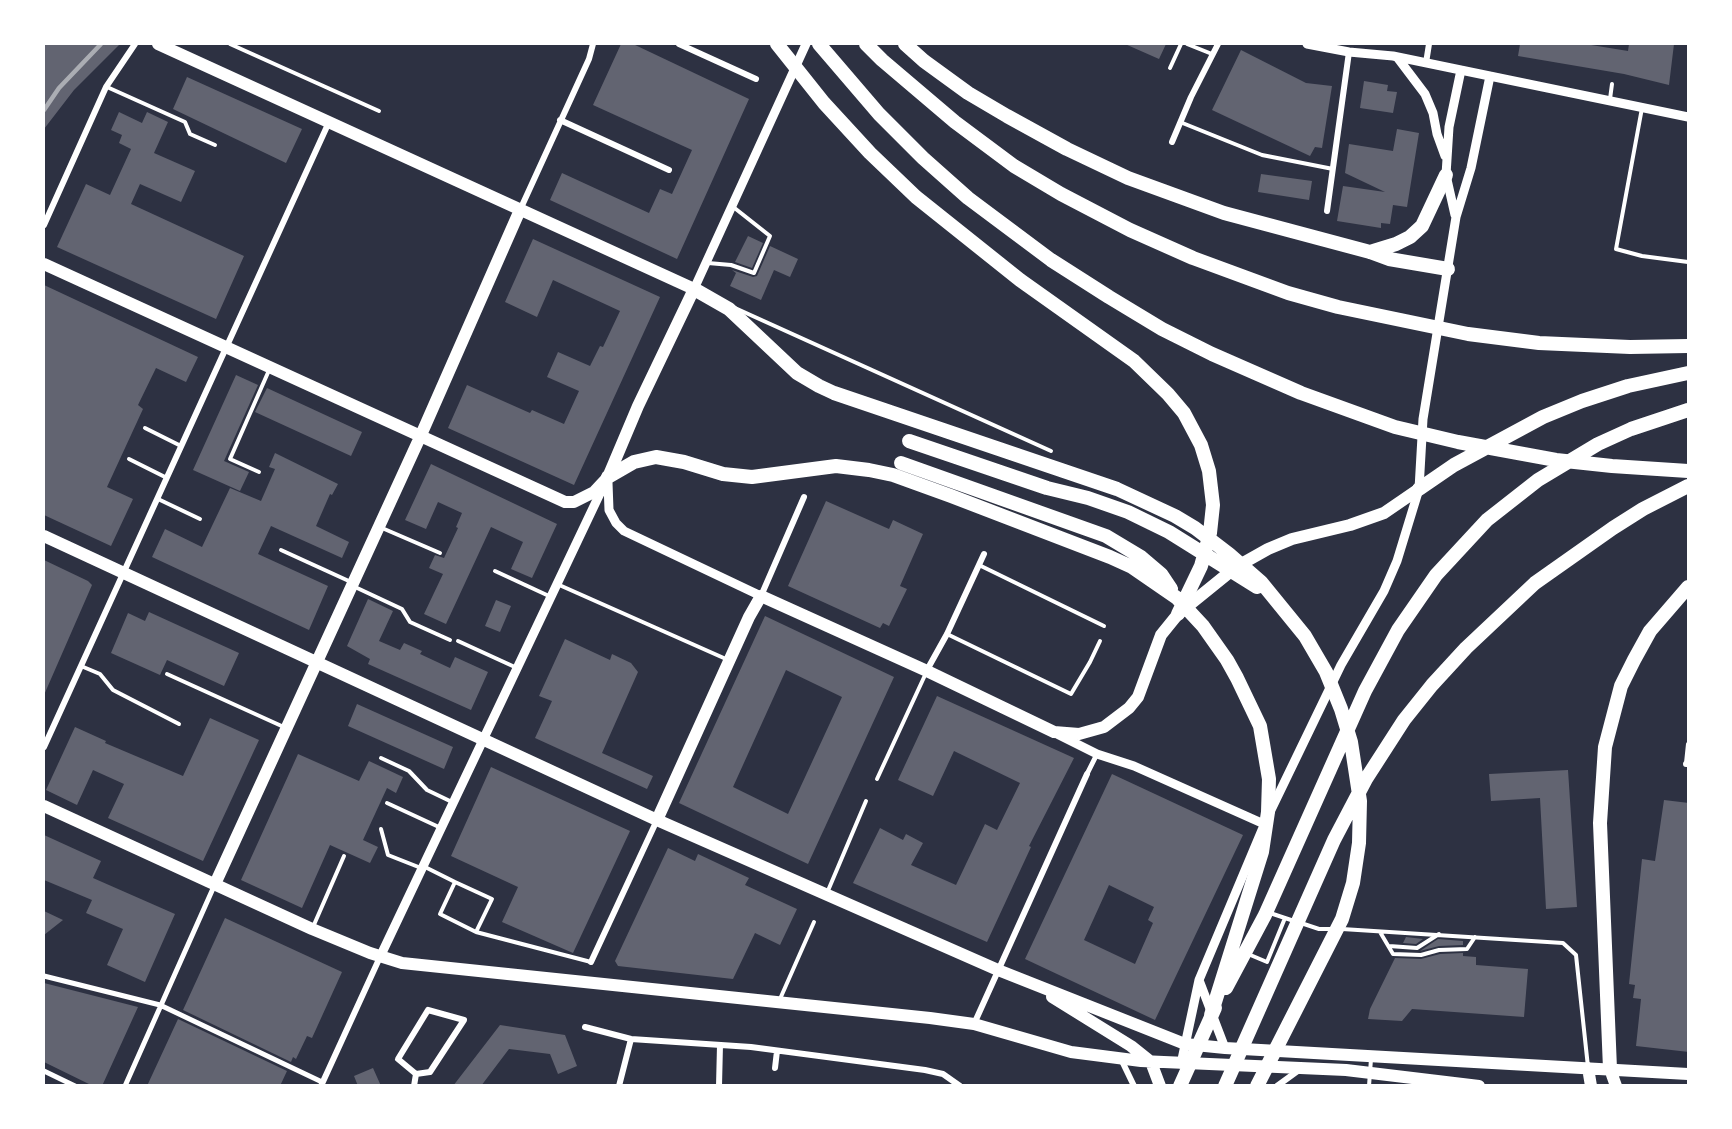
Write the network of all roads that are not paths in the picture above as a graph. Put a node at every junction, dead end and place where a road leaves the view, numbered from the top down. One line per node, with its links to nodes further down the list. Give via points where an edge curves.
1 (135, 44): 25 (street)
2 (158, 44): 31 (main road)
3 (230, 44): 28 (lane)
4 (593, 44): 30 (street)
5 (679, 44): 23 (street)
6 (777, 44): 85 (highway, via 824,103 916,197 1020,280 1134,361 1184,413 1204,454 1213,505 1201,566)
7 (806, 44): 38 (street)
8 (819, 44): 61 (highway, via 879,114 968,198 1051,260 1162,329 1264,378 1395,427 1520,454)
9 (866, 44): 49 (highway, via 955,123 1061,194 1193,258 1288,293 1468,334 1539,343)
10 (905, 44): 43 (highway, via 968,93 1067,149 1128,178 1224,213)
11 (1181, 44): 20 (lane)
12 (1187, 44): 17 (lane)
13 (1218, 44): 17 (street)
14 (1307, 44): 16 (street)
15 (1429, 44): 19 (street)
16 (1349, 52): 18 (street); 36 (street)
17 (1212, 54): 32 (street)
18 (1397, 57): 19 (street); 35 (street, via 1425,94)
19 (1426, 63): 21 (street)
20 (1170, 68)
21 (1461, 70): 22 (street); 35 (street, via 1452,111)
22 (1490, 76): 26 (street); 41 (street, via 1471,168)
23 (756, 79)
24 (1612, 84): 26 (lane)
25 (106, 87): 34 (lane, via 185,122 190,134); 42 (street)
26 (1610, 101): 27 (street)
27 (1642, 108): 29 (street); 45 (lane, via 1616,249)
28 (379, 111)
29 (1689, 117)
30 (560, 120): 37 (street); 39 (street)
31 (329, 122): 39 (main road); 50 (street)
32 (1180, 122): 33 (street); 36 (lane, via 1262,155)
33 (1172, 142)
34 (215, 145)
35 (1447, 168): 41 (street); 43 (highway, via 1422,226 1396,244)
36 (1333, 169): 40 (street)
37 (669, 170)
38 (732, 205): 44 (street); 44 (lane, via 770,236 754,273)
39 (520, 210): 48 (main road); 55 (main road)
40 (1327, 211)
41 (1455, 217): 47 (street)
42 (44, 225)
43 (1370, 252): 47 (highway)
44 (706, 262): 48 (street)
45 (1689, 262)
46 (44, 264): 50 (main road)
47 (1448, 269): 66 (street, via 1423,418)
48 (694, 289): 58 (lane); 63 (main road); 84 (highway, via 729,309 798,373 819,386 1152,504 1195,528 1262,582)
49 (1689, 346)
50 (226, 347): 51 (main road); 57 (street)
51 (271, 367): 55 (main road); 62 (lane, via 230,459)
52 (1689, 373): 66 (highway, via 1628,386 1543,417 1454,465)
53 (1689, 410): 141 (highway, via 1598,444 1538,480 1487,520 1416,601 1356,710 1265,915)
54 (145, 428): 57 (lane)
55 (421, 435): 63 (main road, via 565,502 594,492); 70 (main road)
56 (909, 441): 84 (highway, via 1128,512 1169,532)
57 (181, 446): 64 (street)
58 (1051, 451)
59 (129, 459): 64 (lane)
60 (901, 463): 83 (highway, via 1106,536 1161,574)
61 (1689, 471)
62 (259, 472)
63 (608, 477): 79 (street); 81 (street, via 609,510 624,531); 83 (highway, via 634,462 656,457 752,477 849,466 893,475 1118,560)
64 (167, 478): 68 (street)
65 (1689, 486): 171 (highway, via 1643,509 1535,583 1466,648 1411,711 1349,811)
66 (1419, 489): 85 (main road, via 1384,513 1268,549 1236,567); 113 (street, via 1384,591 1341,665)
67 (804, 497): 81 (street)
68 (157, 499): 69 (lane); 77 (street)
69 (200, 519)
70 (379, 527): 73 (lane); 78 (main road)
71 (44, 536): 77 (main road)
72 (281, 550): 78 (lane)
73 (440, 553)
74 (984, 554): 75 (street)
75 (979, 565): 86 (lane); 87 (street)
76 (495, 571): 82 (lane)
77 (121, 573): 92 (main road); 93 (street)
78 (352, 584): 88 (lane, via 402,609 410,622); 92 (main road)
79 (556, 584): 82 (street); 91 (lane)
80 (1689, 587): 156 (highway, via 1650,631 1634,660 1621,686 1605,747 1600,823)
81 (761, 596): 91 (main road); 95 (main road)
82 (550, 597): 94 (street)
83 (1177, 598): 141 (highway, via 1208,633 1237,678 1260,726 1269,779 1262,852)
84 (1278, 600): 172 (highway, via 1318,657 1341,709 1355,762 1361,824 1357,863 1342,919)
85 (1178, 614): 99 (main road, via 1161,635 1138,697 1129,708 1104,727 1079,734)
86 (1104, 626)
87 (947, 634): 90 (lane, via 1071,694); 95 (street)
88 (450, 640)
89 (458, 641): 94 (lane)
90 (1100, 641)
91 (730, 661): 112 (main road)
92 (316, 662): 98 (main road); 100 (main road)
93 (81, 666): 97 (lane, via 100,674 113,690); 102 (street)
94 (517, 668): 100 (street)
95 (927, 671): 99 (main road); 107 (lane)
96 (166, 674): 98 (lane)
97 (179, 724)
98 (286, 728): 119 (main road)
99 (1054, 732): 103 (street)
100 (483, 738): 109 (street); 112 (main road)
101 (1689, 744): 105 (lane)
102 (44, 747)
103 (1097, 754): 106 (street); 113 (street, via 1134,766)
104 (381, 758): 109 (lane, via 409,771 427,790)
105 (1687, 764)
106 (1088, 774): 135 (street)
107 (877, 779)
108 (866, 801): 120 (lane)
109 (453, 802): 114 (street)
110 (387, 803): 114 (lane)
111 (44, 806): 119 (main road)
112 (657, 820): 120 (main road); 134 (street)
113 (1264, 824): 121 (street)
114 (441, 828): 117 (street)
115 (381, 829): 117 (lane, via 388,855)
116 (344, 856): 126 (lane)
117 (422, 867): 118 (lane); 133 (street)
118 (455, 882): 127 (lane, via 440,914); 127 (lane, via 492,899)
119 (215, 884): 126 (main road); 140 (street)
120 (826, 894): 135 (main road)
121 (1232, 900): 122 (lane); 131 (street)
122 (1253, 907)
123 (1263, 910): 124 (lane)
124 (1285, 918): 128 (lane, via 1319,929); 131 (lane, via 1267,962)
125 (814, 922): 139 (lane)
126 (312, 929): 133 (main road)
127 (476, 932): 134 (lane)
128 (1380, 932): 129 (lane); 132 (lane)
129 (1440, 934): 130 (lane); 132 (lane, via 1417,948)
130 (1476, 936): 132 (lane, via 1467,949 1439,950 1421,956 1393,954); 155 (lane, via 1563,943 1576,955)
131 (1215, 940): 138 (street)
132 (1389, 946)
133 (380, 957): 139 (main road, via 402,963); 161 (street)
134 (591, 962)
135 (998, 970): 137 (main road); 142 (street)
136 (44, 976): 140 (street)
137 (1022, 979): 145 (main road); 151 (main road, via 1125,1042)
138 (1199, 980): 145 (street); 147 (street)
139 (778, 1002): 142 (main road)
140 (160, 1005): 161 (street); 163 (street)
141 (1211, 1015): 170 (highway)
142 (974, 1024): 150 (main road, via 1071,1052)
143 (585, 1027): 144 (street)
144 (631, 1040): 146 (street); 165 (street)
145 (1185, 1044): 147 (main road); 152 (street)
146 (720, 1045): 148 (street); 166 (street)
147 (1225, 1048): 149 (main road)
148 (777, 1051): 153 (street); 167 (street, via 943,1074)
149 (1371, 1056): 155 (main road); 158 (lane)
150 (1121, 1058): 151 (main road); 168 (street)
151 (1150, 1062): 152 (main road); 169 (main road)
152 (1181, 1064): 154 (main road); 170 (street)
153 (775, 1068)
154 (1302, 1068): 158 (main road); 173 (street)
155 (1588, 1068): 156 (main road); 176 (main road)
156 (1610, 1069): 160 (main road); 177 (main road)
157 (44, 1071): 162 (street)
158 (1370, 1072): 174 (lane); 175 (main road)
159 (416, 1074): 159 (street, via 430,1072 464,1020 428,1010 398,1059); 164 (street)
160 (1689, 1074)
161 (322, 1084)
162 (75, 1086)
163 (125, 1086)
164 (414, 1086)
165 (619, 1086)
166 (719, 1086)
167 (960, 1086)
168 (1134, 1086)
169 (1160, 1086)
170 (1179, 1086)
171 (1225, 1086)
172 (1257, 1086)
173 (1277, 1086)
174 (1369, 1086)
175 (1479, 1086)
176 (1591, 1086)
177 (1616, 1086)

